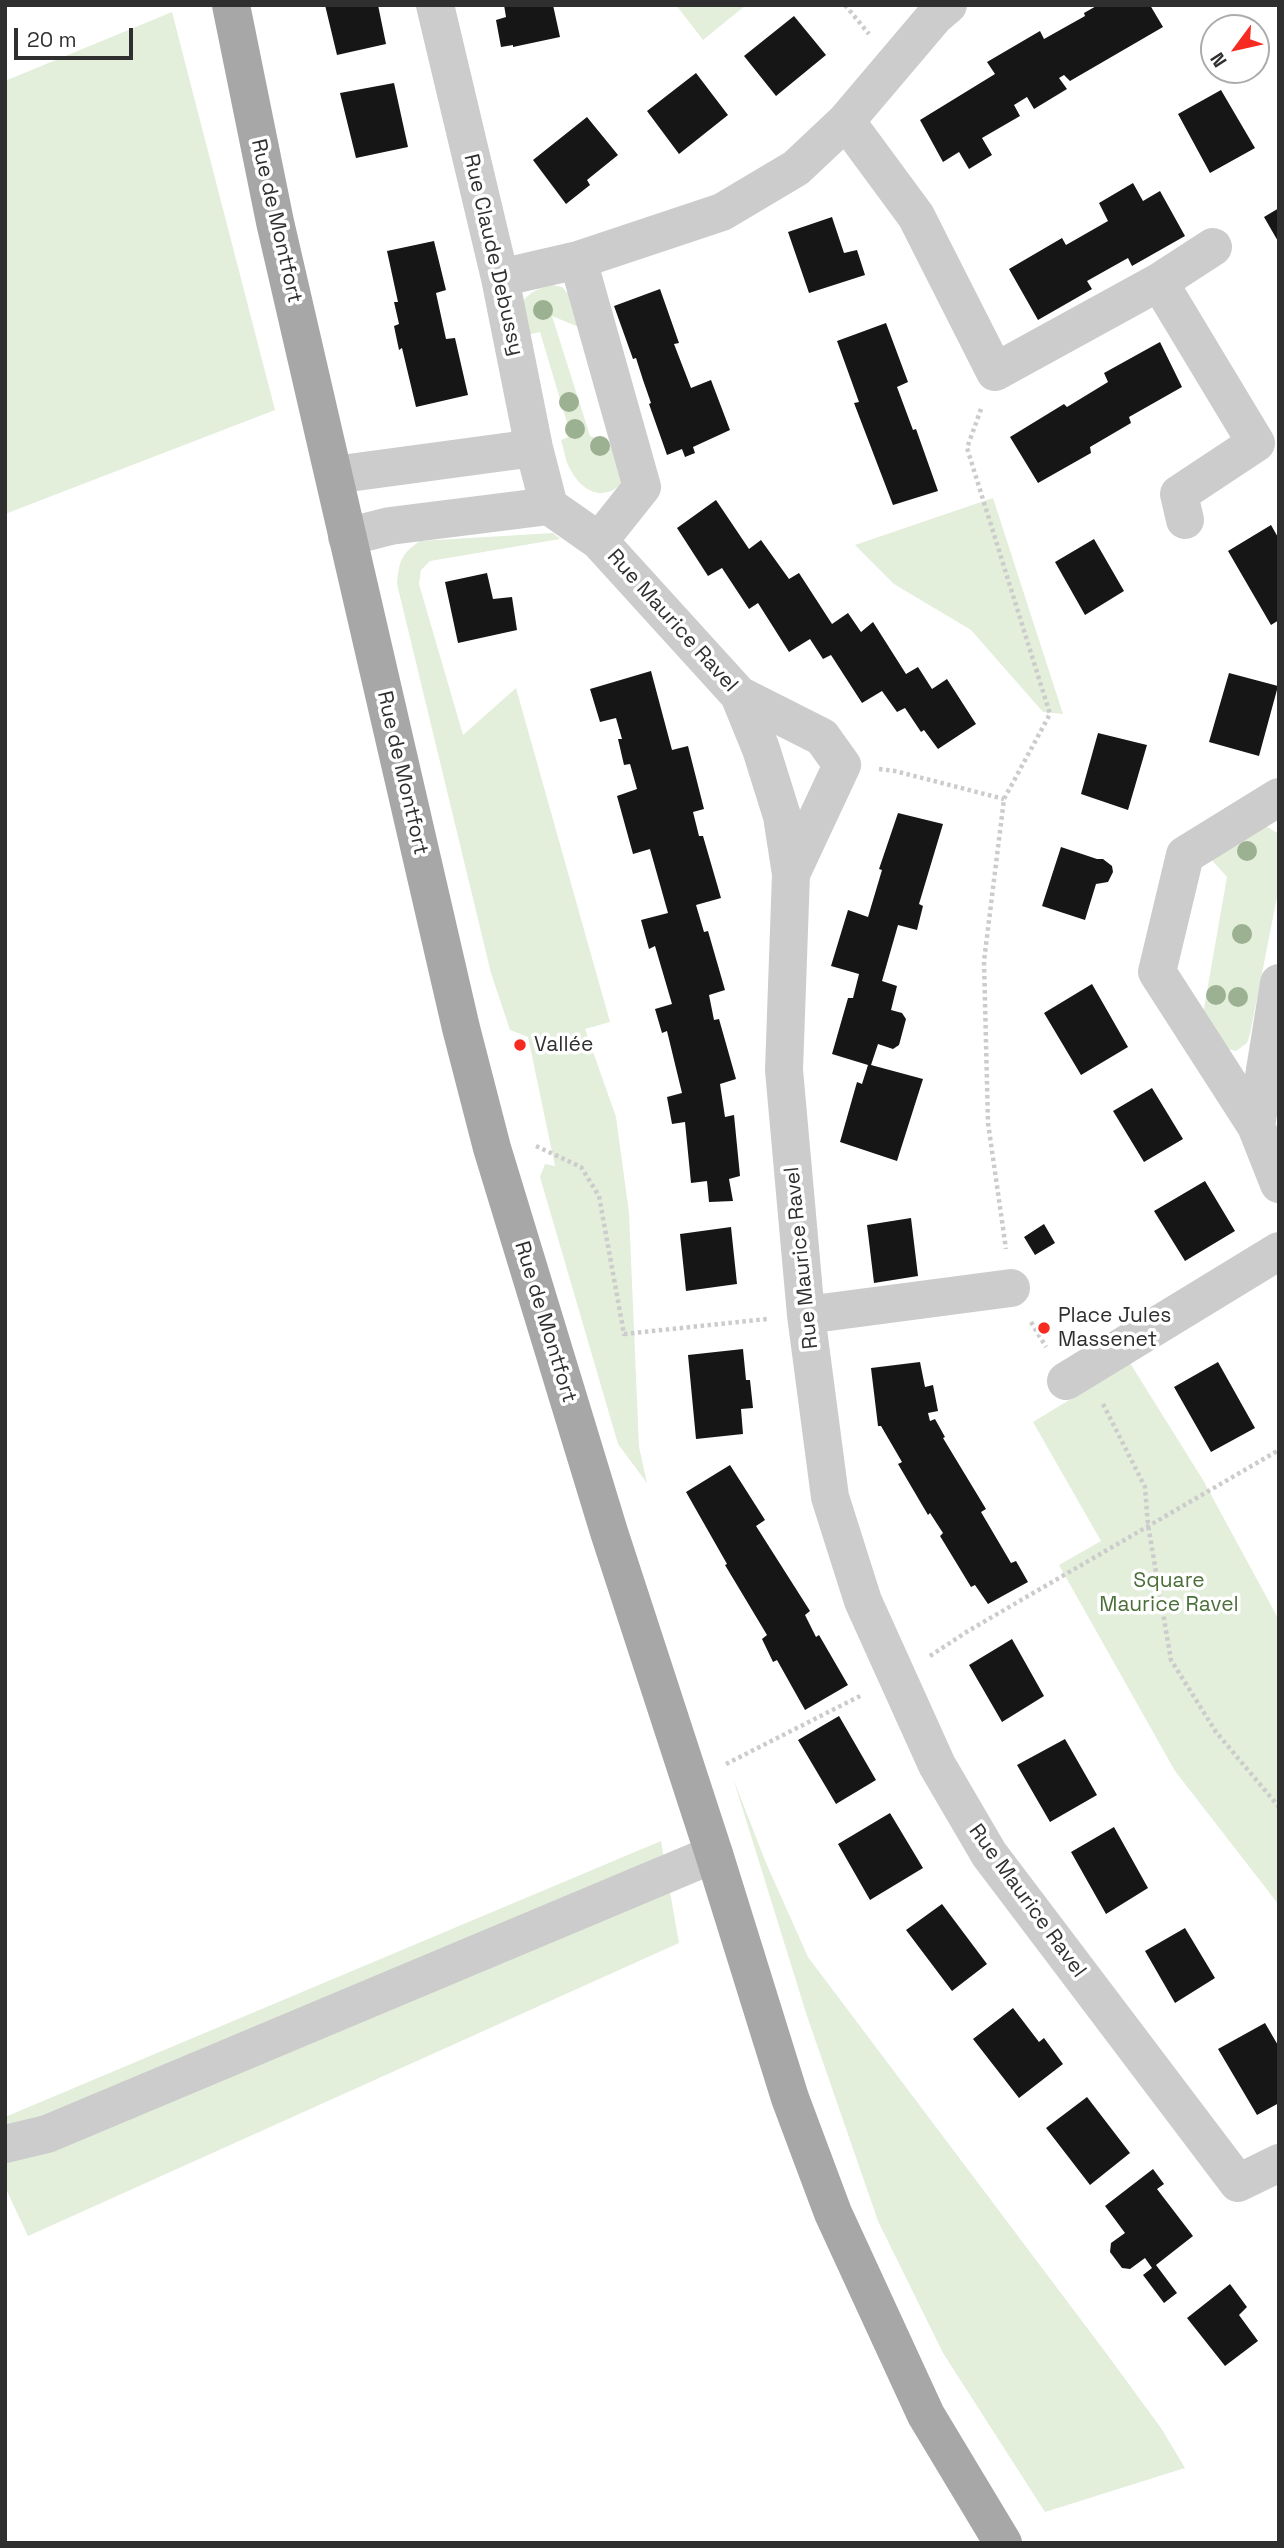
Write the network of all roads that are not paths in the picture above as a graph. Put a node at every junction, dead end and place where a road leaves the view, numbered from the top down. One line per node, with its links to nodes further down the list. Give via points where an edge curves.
1 (231, 5): 10 (main road, Rue de Montfort)
2 (435, 5): 7 (street, Rue Claude Debussy)
3 (948, 5): 4 (street)
4 (846, 121): 6 (street, via 796,167 722,212); 8 (street, via 916,216 995,372)
5 (1213, 247): 8 (street)
6 (578, 260): 7 (street); 14 (street, via 642,487)
7 (500, 278): 9 (street, Rue Claude Debussy)
8 (1159, 282): 12 (street, via 1256,443 1179,494)
9 (534, 448): 10 (street); 11 (street, Rue Claude Debussy)
10 (334, 475): 13 (main road, Rue de Montfort)
11 (550, 506): 13 (street, via 390,526); 14 (street, Rue Maurice Ravel)
12 (1185, 520)
13 (347, 537): 25 (main road, Rue de Montfort, via 488,1135 609,1532)
14 (599, 541): 15 (street, Rue Maurice Ravel)
15 (739, 695): 17 (street, Rue Maurice Ravel, via 782,816); 17 (street, via 822,737 842,765)
16 (1279, 797): 19 (street, via 1185,855 1157,972)
17 (791, 874): 23 (street, Rue Maurice Ravel, via 784,1070)
18 (1279, 983): 19 (street)
19 (1256, 1126): 20 (street)
20 (1279, 1184)
21 (1279, 1251): 24 (street)
22 (1011, 1288): 23 (street)
23 (806, 1315): 27 (street, Rue Maurice Ravel, via 830,1497 863,1601 937,1765 989,1854 1238,2183)
24 (1075, 1376)
25 (714, 1854): 26 (street, via 47,2134); 28 (main road, Rue de Montfort, via 790,2098 833,2213 926,2415)
26 (5, 2144)
27 (1279, 2162)
28 (1003, 2543)

